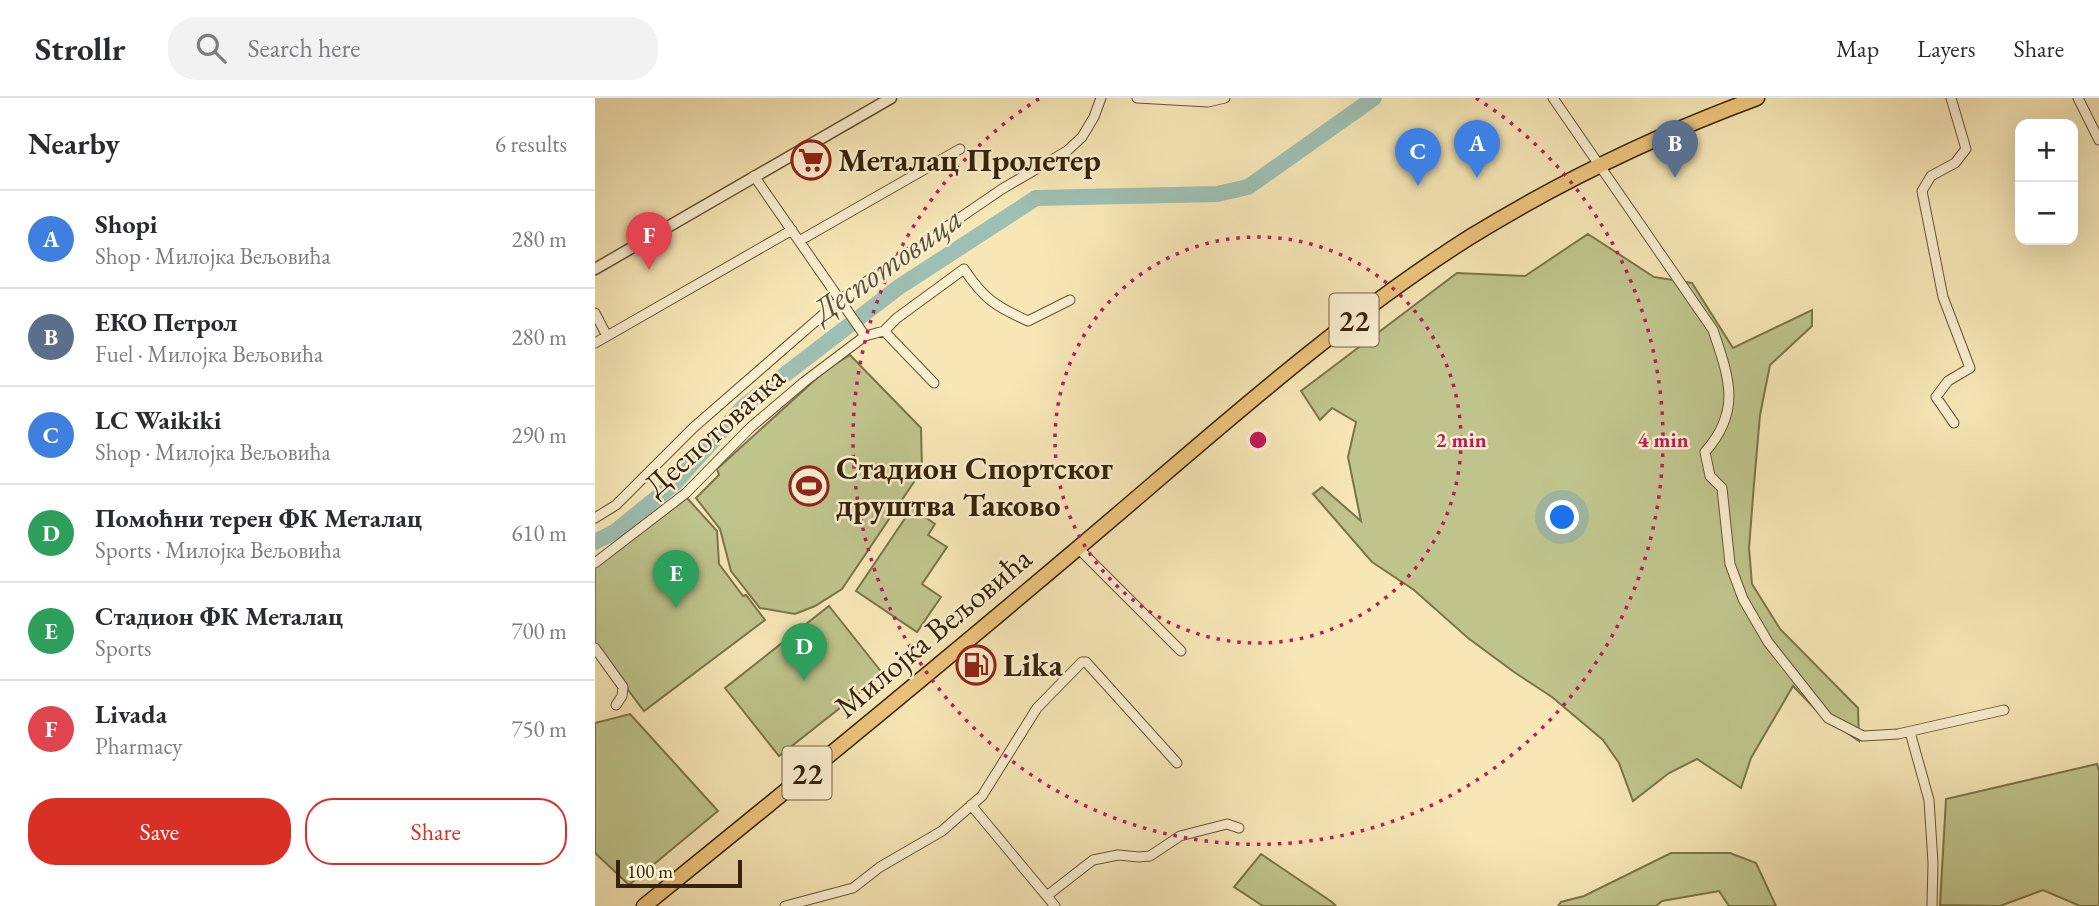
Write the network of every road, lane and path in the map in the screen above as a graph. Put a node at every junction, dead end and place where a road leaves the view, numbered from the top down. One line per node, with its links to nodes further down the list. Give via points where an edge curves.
1 (891, 98): 12 (street)
2 (1101, 98): 17 (street, via 1082,137 1067,151 1002,189)
3 (1137, 98): 4 (street, via 1208,102)
4 (1225, 98)
5 (1553, 98): 11 (street)
6 (1757, 98): 11 (main road, Милојка Вељовића / 22)
7 (1951, 98): 24 (street, via 1966,149 1955,163 1931,176 1922,191 1943,297 1970,368 1948,381 1936,397)
8 (2078, 98): 9 (street)
9 (2099, 140)
10 (960, 149): 14 (street)
11 (1599, 165): 26 (main road, Милојка Вељовића / 22, via 1471,237 1372,307); 32 (street, via 1713,330 1728,375 1730,408 1717,438 1705,452 1710,476 1722,488 1730,564 1743,599 1767,642 1828,718 1863,736)
12 (754, 176): 13 (street); 15 (street)
13 (792, 230): 14 (street); 21 (street)
14 (799, 241): 17 (street)
15 (595, 269)
16 (1070, 300): 19 (street, via 1028,321 981,293 964,269)
17 (844, 303): 20 (street); 25 (street, via 693,428 615,505)
18 (595, 313): 21 (street)
19 (884, 331): 20 (street); 23 (street)
20 (863, 333): 27 (street, Деспотовачка, via 751,427 685,493)
21 (607, 336): 22 (street)
22 (595, 343)
23 (934, 383)
24 (1954, 423)
25 (595, 518)
26 (1078, 548): 29 (street); 37 (main road, Милојка Вељовића / 22)
27 (595, 563)
28 (595, 648): 30 (street, via 623,687)
29 (1181, 651)
30 (616, 705)
31 (2004, 710): 32 (street)
32 (1910, 732): 40 (street, via 1929,800)
33 (1177, 763): 34 (street, via 1082,662 1037,708 982,796)
34 (971, 805): 36 (street); 38 (street, via 941,831 853,888)
35 (1240, 828): 36 (street, via 1227,824 1180,836 1150,856 1093,860)
36 (1048, 895): 39 (street)
37 (644, 906)
38 (785, 906)
39 (1055, 906)
40 (1932, 906)

